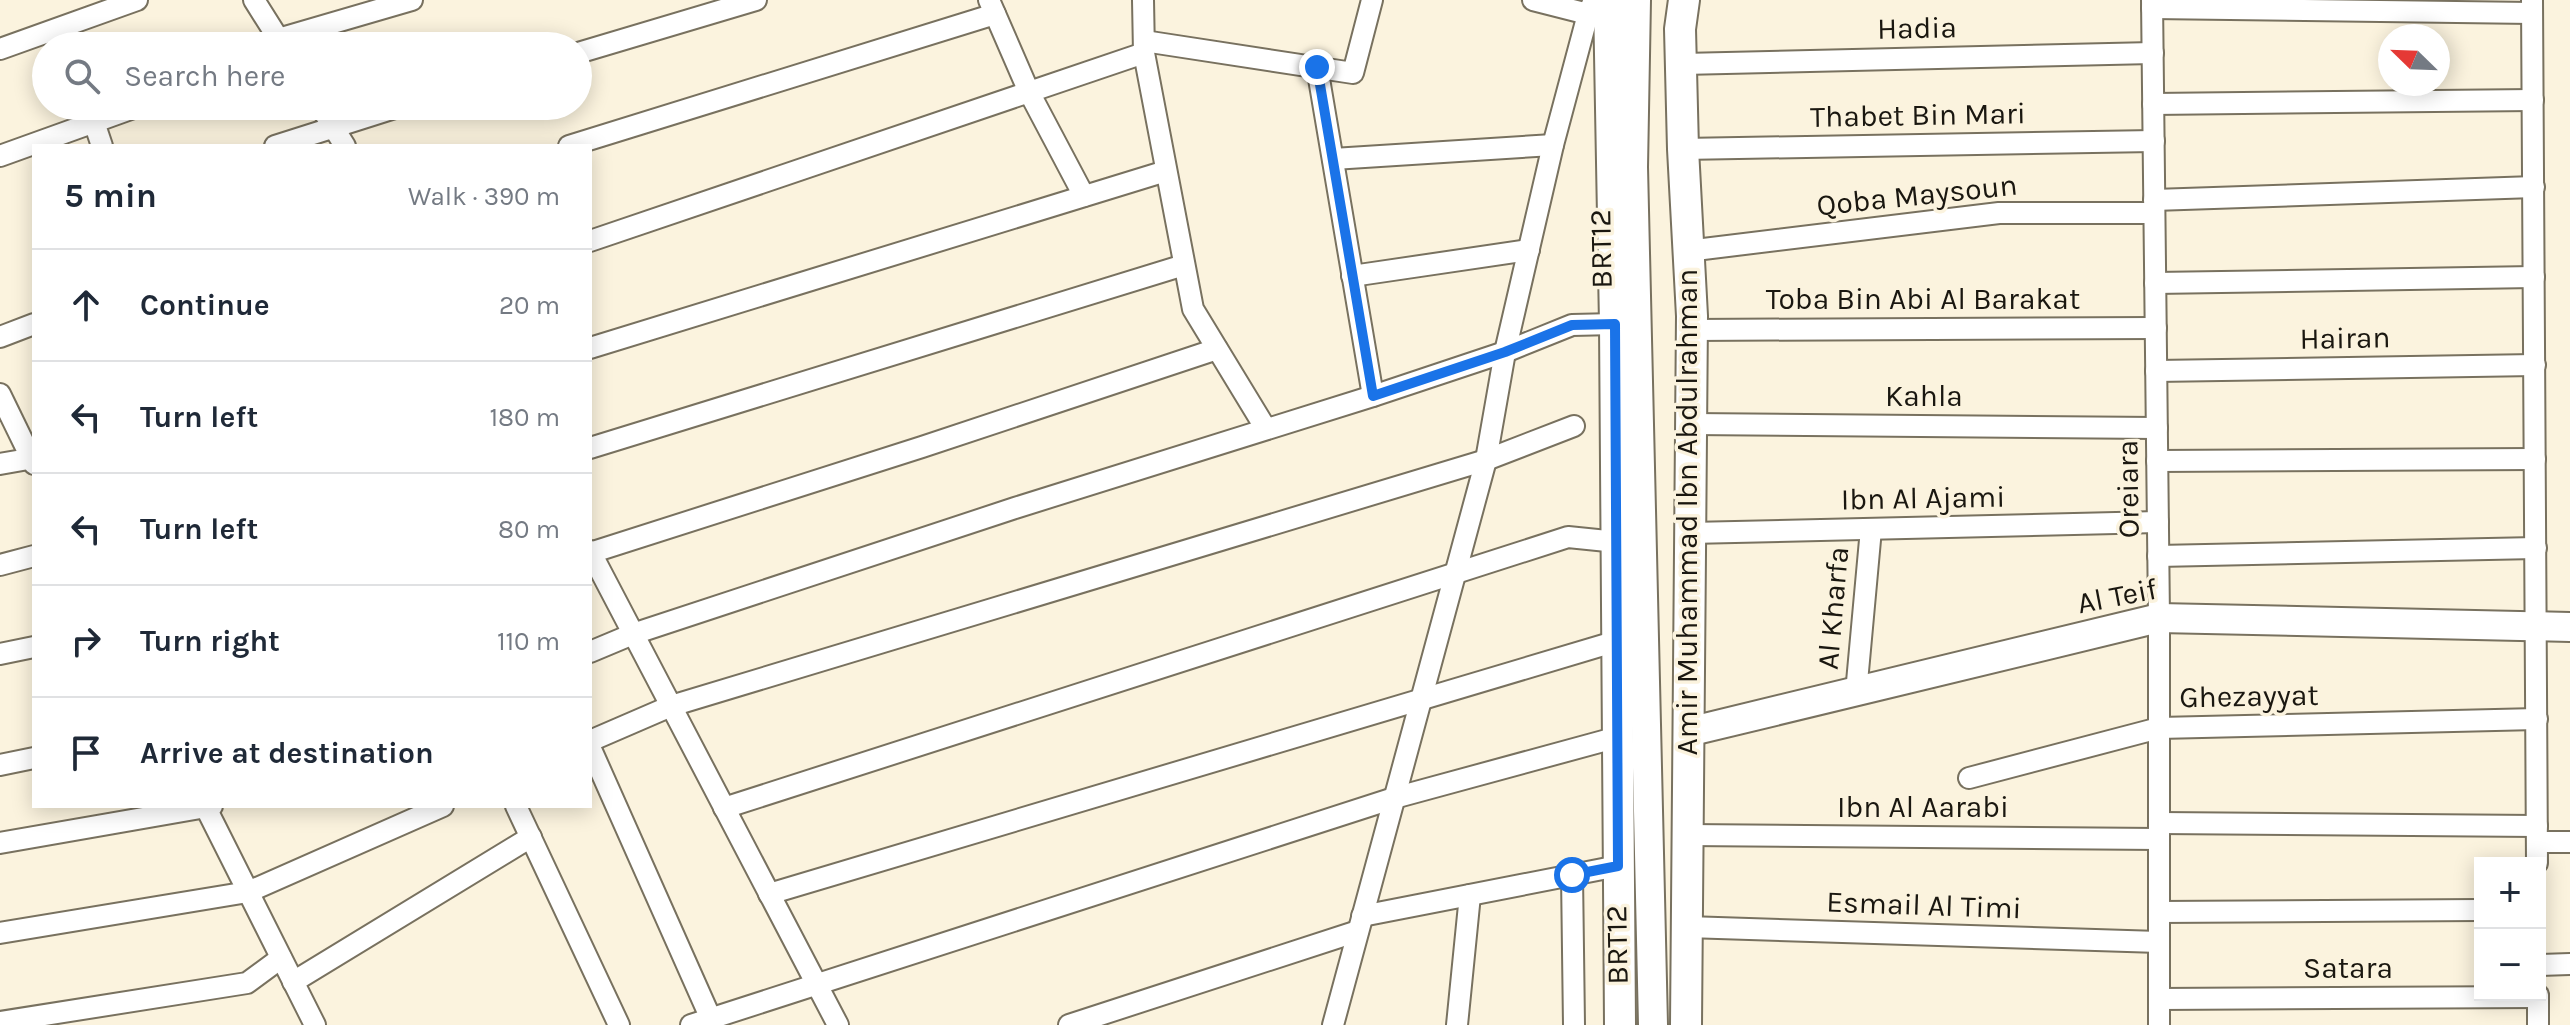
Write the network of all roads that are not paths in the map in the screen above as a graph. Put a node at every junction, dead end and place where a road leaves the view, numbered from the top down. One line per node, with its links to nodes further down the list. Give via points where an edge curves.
1 (137, 0): 15 (street)
2 (254, 0): 16 (street)
3 (412, 0): 17 (street)
4 (756, 0): 21 (street)
5 (1143, 0): 19 (street)
6 (1372, 0): 24 (street, via 1353,73)
7 (1533, 0): 11 (street)
8 (1636, 0): 150 (main road, BRT12, via 1633,167)
9 (1671, 0): 14 (main road, Amir Muhammad Ibn Abdulrahman)
10 (2152, 4): 13 (street); 22 (street, Oreiara)
11 (1604, 6): 40 (street); 55 (main road)
12 (992, 7): 25 (street); 39 (street)
13 (2532, 7): 26 (street)
14 (1682, 15): 23 (main road, Amir Muhammad Ibn Abdulrahman)
15 (48, 32)
16 (275, 32)
17 (312, 32)
18 (32, 38): 20 (street)
19 (1144, 47): 24 (street); 25 (street); 44 (street)
20 (0, 49)
21 (592, 49)
22 (2153, 53): 23 (street, Hadia); 27 (street, Oreiara)
23 (1683, 64): 41 (main road, Amir Muhammad Ibn Abdulrahman)
24 (1317, 67): 43 (street)
25 (1029, 92): 46 (street); 48 (street)
26 (2533, 100): 27 (street); 45 (street)
27 (2153, 104): 33 (street, Oreiara)
28 (100, 120): 31 (street)
29 (329, 120): 32 (street)
30 (353, 120): 32 (street)
31 (94, 122): 35 (street); 36 (street)
32 (333, 126): 37 (street); 38 (street)
33 (2154, 141): 41 (street, Thabet Bin Mari); 47 (street, Oreiara)
34 (32, 144): 42 (street)
35 (33, 144)
36 (101, 144)
37 (281, 144)
38 (344, 144)
39 (575, 144)
40 (1553, 145): 43 (street); 49 (street)
41 (1683, 149): 50 (main road, Amir Muhammad Ibn Abdulrahman)
42 (0, 156)
43 (1333, 159): 52 (street)
44 (1166, 171): 46 (street); 51 (street)
45 (2534, 187): 47 (street, Qoba Maysoun); 53 (street)
46 (1084, 196): 60 (street)
47 (2154, 206): 50 (street, Qoba Maysoun, via 1999,213); 54 (street, Oreiara)
48 (592, 240)
49 (1529, 250): 52 (street); 62 (street)
50 (1687, 251): 58 (main road, Amir Muhammad Ibn Abdulrahman)
51 (1184, 265): 61 (street, via 1193,309); 71 (street)
52 (1352, 276): 66 (street)
53 (2534, 277): 54 (street); 63 (street)
54 (2155, 283): 57 (street, Oreiara)
55 (1615, 324): 62 (street, via 1572,325); 81 (main road)
56 (32, 325): 59 (street)
57 (2156, 328): 58 (street, Toba Bin Abi Al Barakat); 64 (street, Oreiara)
58 (1692, 330): 67 (main road, Amir Muhammad Ibn Abdulrahman)
59 (0, 337)
60 (592, 347)
61 (1217, 349): 70 (street); 83 (street)
62 (1505, 352): 66 (street); 75 (street)
63 (2535, 365): 64 (street, Hairan); 73 (street)
64 (2156, 371): 69 (street, Oreiara)
65 (0, 394): 72 (street)
66 (1373, 396): 70 (street)
67 (1691, 424): 69 (street, Kahla); 80 (main road, Amir Muhammad Ibn Abdulrahman)
68 (1574, 426): 75 (street)
69 (2157, 428): 76 (street, Oreiara)
70 (1266, 429): 92 (street)
71 (592, 447)
72 (32, 458)
73 (2535, 459): 76 (street); 82 (street)
74 (32, 460): 77 (street)
75 (1486, 460): 88 (street); 99 (street)
76 (2157, 461): 78 (street, Oreiara)
77 (0, 464)
78 (2158, 522): 79 (street, Ibn Al Ajami); 85 (street, Oreiara)
79 (1871, 529): 80 (street, Ibn Al Ajami); 97 (street, Al Kharfa)
80 (1690, 533): 102 (main road, Amir Muhammad Ibn Abdulrahman)
81 (1617, 542): 88 (street, via 1568,537); 93 (main road)
82 (2536, 548): 85 (street); 90 (street)
83 (592, 551)
84 (592, 556): 92 (street)
85 (2158, 556): 89 (street, Oreiara)
86 (32, 557): 87 (street)
87 (0, 565)
88 (1454, 575): 98 (street); 114 (street)
89 (2159, 618): 90 (main road, Al Teif); 97 (main road, Al Teif); 101 (street, Oreiara)
90 (2536, 626): 91 (main road, Al Teif); 100 (street)
91 (2570, 627)
92 (633, 634): 95 (street); 99 (street)
93 (1617, 641): 98 (street); 103 (main road)
94 (32, 647): 96 (street)
95 (592, 651)
96 (0, 654)
97 (1856, 693): 102 (main road, Al Teif)
98 (1421, 698): 109 (street); 124 (street)
99 (671, 706): 104 (street); 114 (street)
100 (2537, 719): 101 (street, Ghezayyat); 120 (street)
101 (2159, 728): 108 (street, Ghezayyat); 115 (street, Oreiara)
102 (1688, 732): 116 (main road, Amir Muhammad Ibn Abdulrahman)
103 (1618, 737): 109 (street); 121 (main road)
104 (592, 740)
105 (592, 752): 141 (street)
106 (32, 758): 107 (street)
107 (0, 765)
108 (1969, 778)
109 (1394, 798): 128 (street); 136 (street)
110 (202, 808): 119 (street)
111 (208, 808): 123 (street)
112 (438, 808): 123 (street)
113 (517, 808): 117 (street)
114 (724, 808): 124 (street)
115 (2159, 831): 116 (street, Ibn Al Aarabi); 120 (street, Ibn Al Aarabi); 127 (street, Oreiara)
116 (1687, 835): 129 (main road, Amir Muhammad Ibn Abdulrahman)
117 (531, 837): 135 (street); 143 (street)
118 (2570, 842): 120 (street, Ibn Al Aarabi)
119 (0, 843)
120 (2537, 844)
121 (1618, 866): 122 (street); 149 (main road)
122 (1572, 875): 125 (street); 148 (street)
123 (248, 892): 130 (street); 132 (street)
124 (769, 894): 136 (street)
125 (1470, 895): 128 (street); 147 (street)
126 (2474, 910): 127 (street)
127 (2159, 912): 131 (street, Oreiara)
128 (1360, 924): 145 (street); 146 (street)
129 (1687, 927): 131 (street, Esmail Al Timi); 151 (main road, Amir Muhammad Ibn Abdulrahman)
130 (0, 933)
131 (2159, 942): 138 (street, Oreiara)
132 (281, 958): 135 (street); 140 (street, via 247,983)
133 (2570, 964): 134 (street)
134 (2546, 965)
135 (293, 982): 142 (street)
136 (816, 984): 141 (street); 144 (street)
137 (2474, 997): 138 (street, Satara)
138 (2159, 999): 152 (street, Oreiara)
139 (2538, 1001): 153 (street)
140 (0, 1022)
141 (701, 1022)
142 (315, 1025)
143 (619, 1025)
144 (838, 1025)
145 (1069, 1025)
146 (1333, 1025)
147 (1457, 1025)
148 (1574, 1025)
149 (1620, 1025)
150 (1653, 1025)
151 (1686, 1025)
152 (2159, 1025)
153 (2538, 1025)

